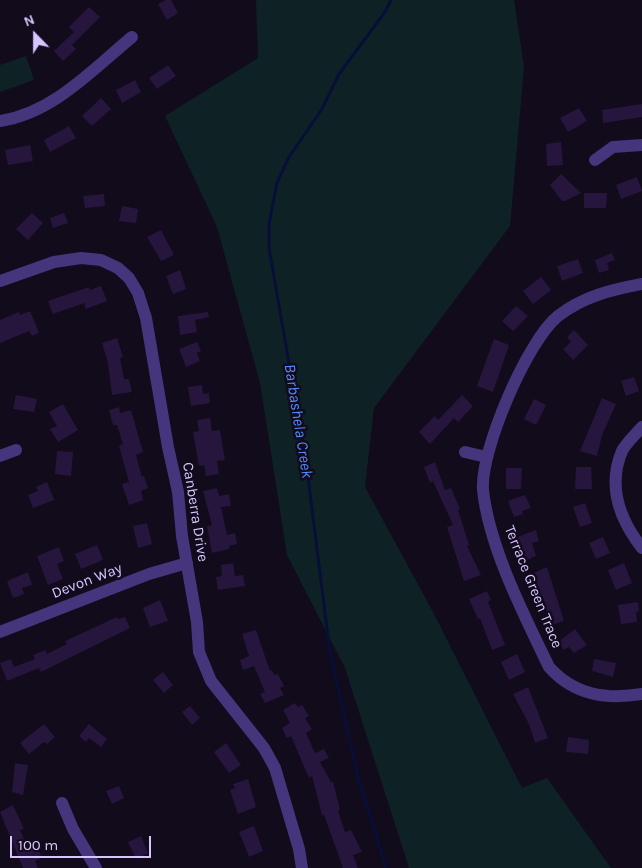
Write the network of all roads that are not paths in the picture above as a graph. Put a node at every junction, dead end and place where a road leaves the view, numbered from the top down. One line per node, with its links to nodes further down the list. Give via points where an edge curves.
1 (132, 37): 2 (street, via 36,112)
2 (0, 121)
3 (642, 145): 4 (street, via 612,147)
4 (595, 160)
5 (0, 281): 13 (street, Canberra Drive, via 63,259 81,258 101,260 129,278 146,318 178,492)
6 (642, 284): 11 (street, Terrace Green Trace, via 596,294 580,301 557,317 538,338 516,381)
7 (642, 427): 12 (street, via 623,450 616,470 615,493 628,531)
8 (16, 450): 10 (street)
9 (465, 452): 11 (street)
10 (0, 456)
11 (486, 457): 15 (street, Terrace Green Trace, via 483,489 492,537 549,667 561,680 588,693)
12 (642, 548)
13 (187, 563): 14 (street, Devon Way, via 149,574); 18 (street, Canberra Drive, via 203,664 211,681 264,748 275,768)
14 (0, 632)
15 (642, 694)
16 (62, 803): 17 (street, via 73,830)
17 (96, 868)
18 (302, 868)

